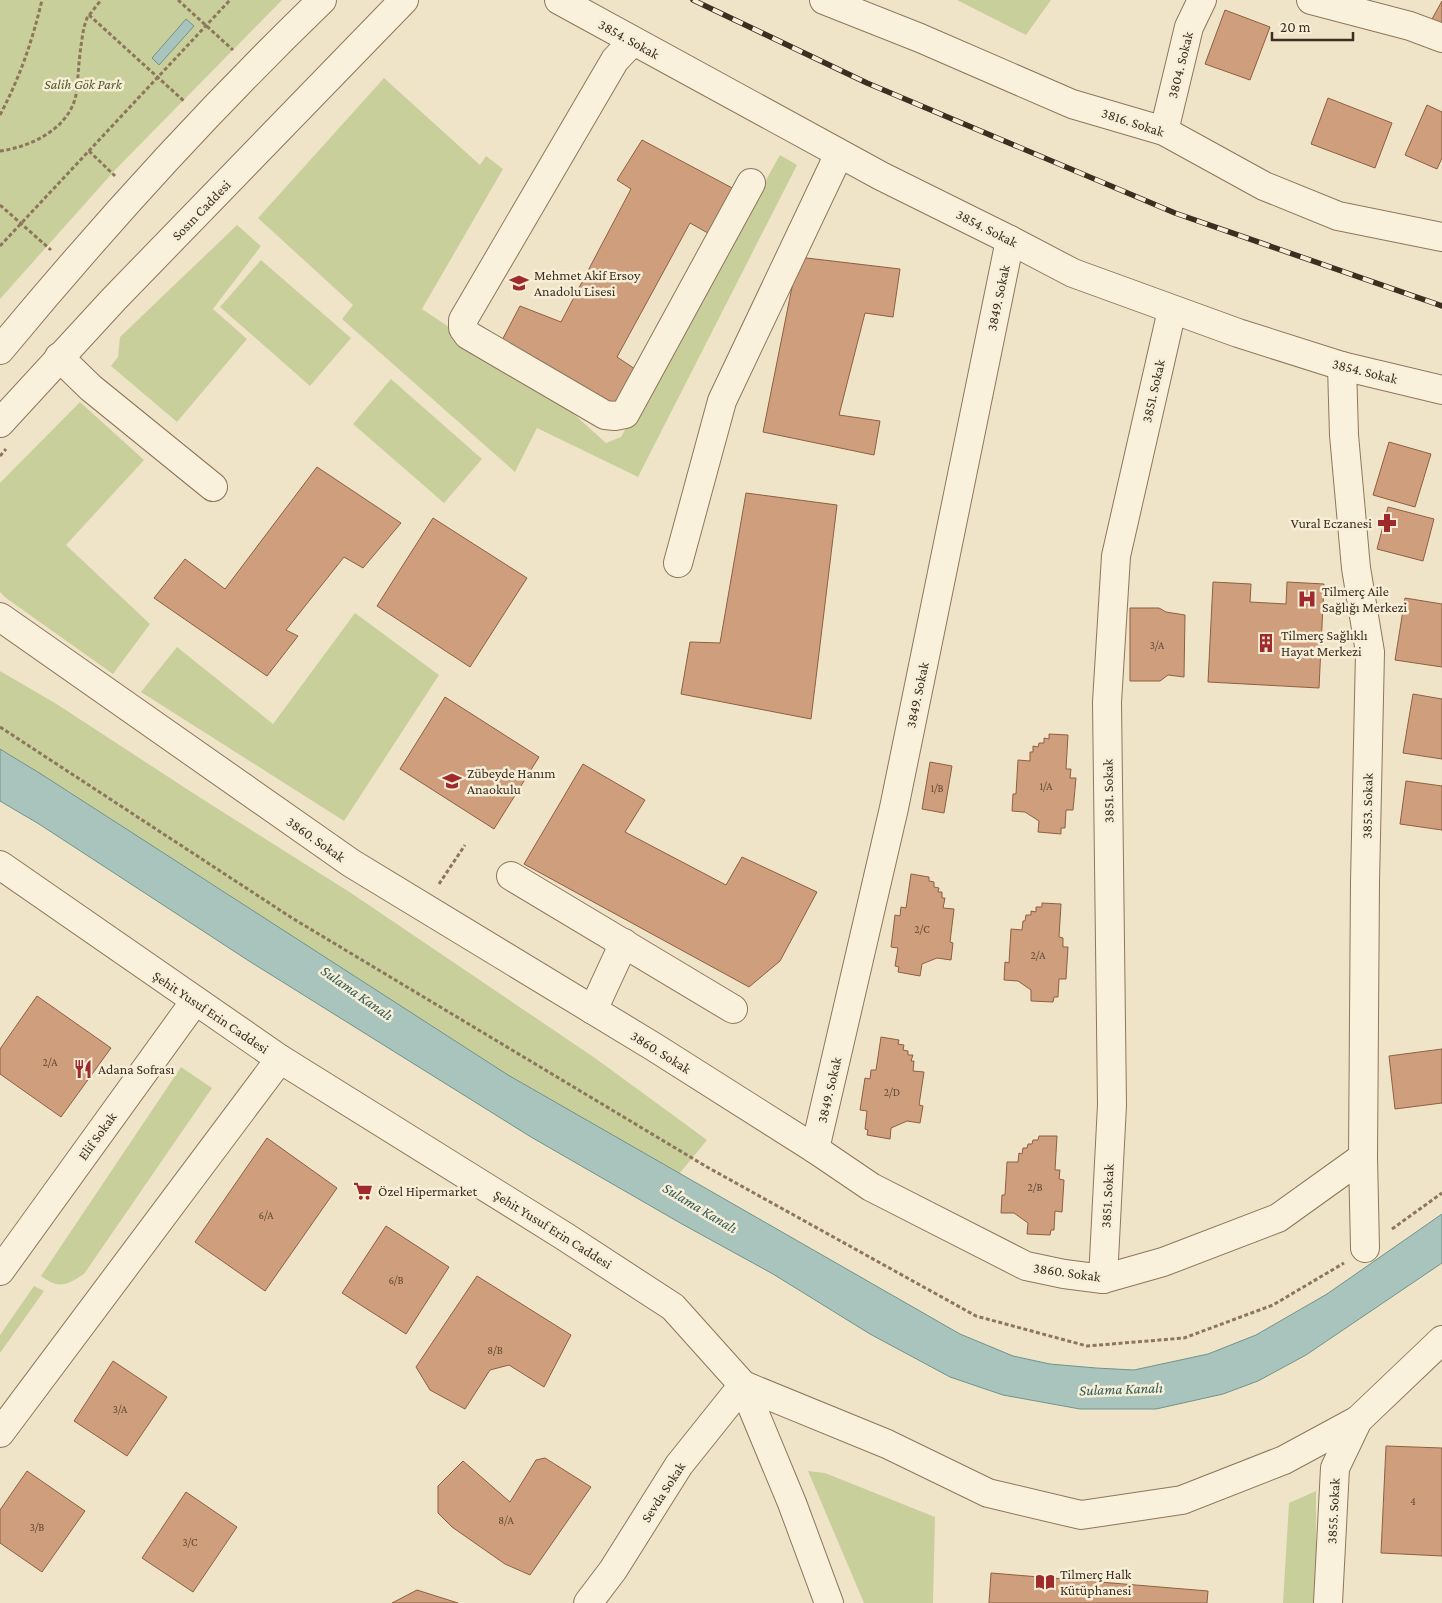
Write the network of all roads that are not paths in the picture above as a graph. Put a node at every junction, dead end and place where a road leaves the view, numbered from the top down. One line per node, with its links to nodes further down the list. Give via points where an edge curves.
1 (322, 0): 15 (street, via 136,191)
2 (404, 0): 16 (street, Sosın Caddesi)
3 (559, 0): 8 (street, 3854. Sokak)
4 (824, 0): 9 (street, 3816. Sokak, via 1072,104)
5 (1202, 0): 9 (street, 3804. Sokak, via 1189,27)
6 (1311, 0): 7 (street, via 1410,26)
7 (1442, 38)
8 (633, 41): 10 (street, 3854. Sokak); 11 (street, via 615,60 463,320 463,328 468,335 605,415 625,414)
9 (1164, 131): 12 (street, 3816. Sokak, via 1264,186 1338,216)
10 (839, 154): 13 (street, 3854. Sokak); 21 (street, via 722,402)
11 (751, 183)
12 (1442, 238)
13 (1010, 240): 14 (street, 3854. Sokak, via 1073,274); 30 (street, 3849. Sokak, via 894,808)
14 (1172, 310): 17 (street, 3854. Sokak); 34 (street, 3851. Sokak, via 1116,556 1107,702 1112,1105)
15 (0, 350)
16 (59, 357): 19 (street, Sosın Caddesi); 20 (street, via 91,388)
17 (1342, 366): 18 (street, 3854. Sokak); 31 (street, 3853. Sokak, via 1344,436 1356,568 1370,652)
18 (1442, 390)
19 (0, 423)
20 (213, 487)
21 (678, 562)
22 (0, 618): 28 (street, 3860. Sokak, via 351,864)
23 (0, 865): 26 (street, Şehit Yusuf Erin Caddesi)
24 (511, 876): 25 (street)
25 (624, 943): 27 (street); 28 (street)
26 (195, 1001): 29 (street, Şehit Yusuf Erin Caddesi); 33 (street, Elif Sokak)
27 (733, 1009)
28 (594, 1010): 30 (street, 3860. Sokak)
29 (280, 1059): 36 (street, Şehit Yusuf Erin Caddesi, via 673,1307); 38 (street)
30 (816, 1149): 34 (street, 3860. Sokak, via 870,1187 1026,1266)
31 (1363, 1157): 32 (street, 3853. Sokak); 34 (street, 3860. Sokak, via 1278,1218 1163,1262)
32 (1365, 1248)
33 (0, 1272)
34 (1103, 1279)
35 (1442, 1340): 37 (street, 3855. Sokak)
36 (743, 1385): 37 (street, via 887,1444 988,1493 1081,1514 1182,1500 1284,1460); 39 (street, Sevda Sokak, via 679,1465); 40 (street, Şehit Yusuf Erin Caddesi)
37 (1358, 1420): 41 (street, 3855. Sokak, via 1336,1468)
38 (0, 1433)
39 (588, 1603)
40 (829, 1603)
41 (1328, 1603)

